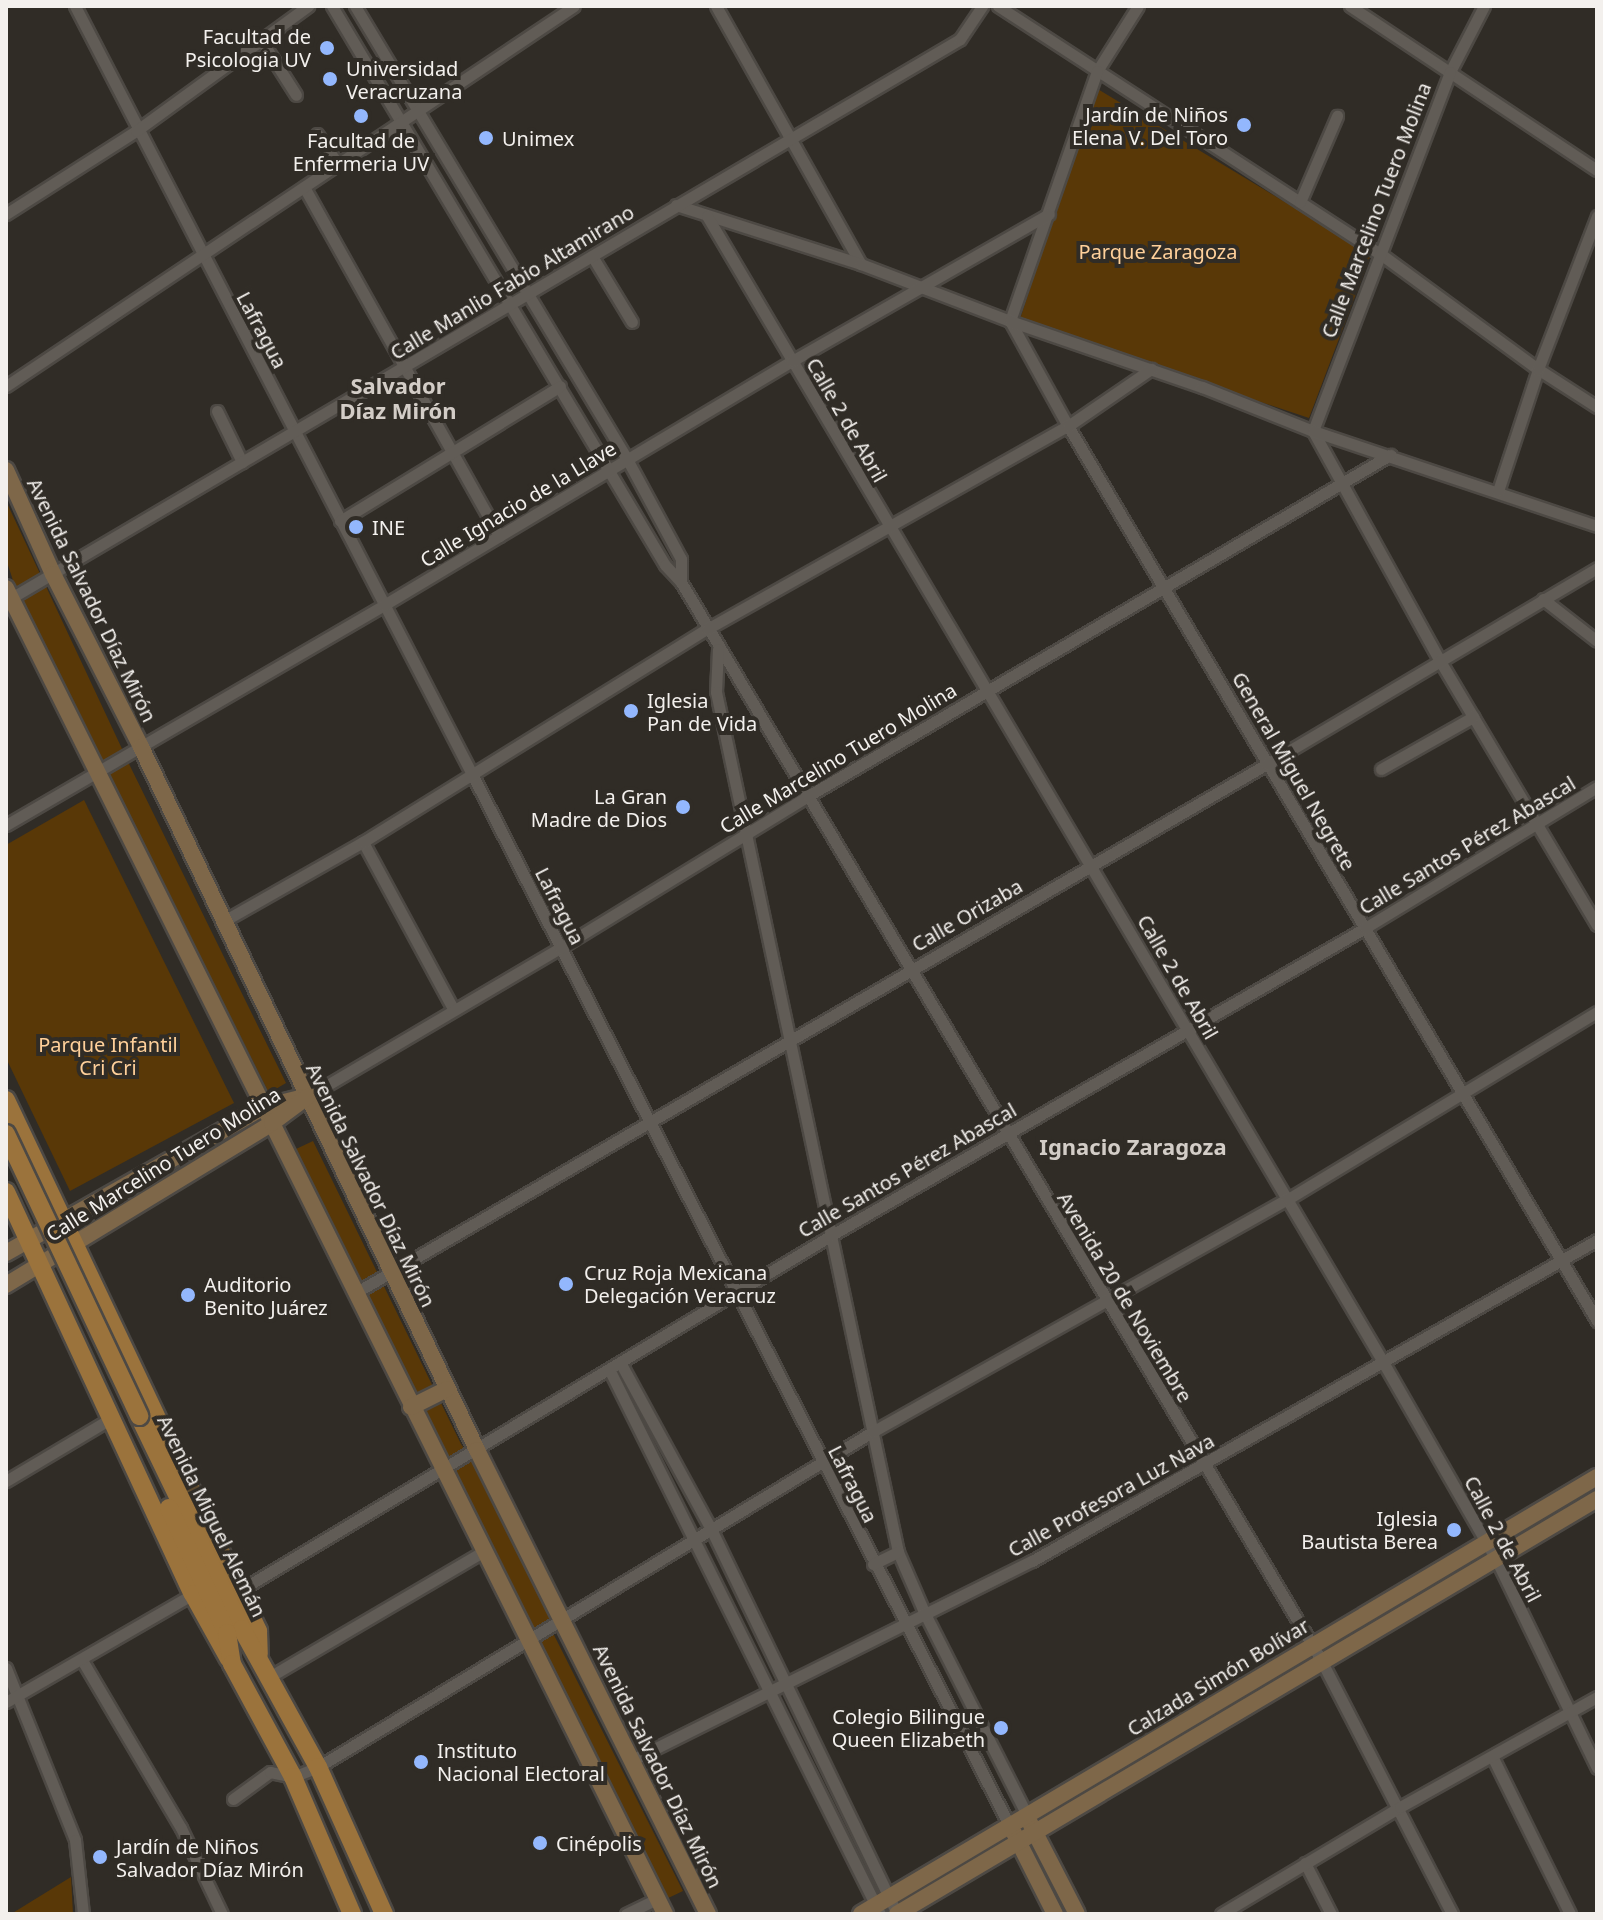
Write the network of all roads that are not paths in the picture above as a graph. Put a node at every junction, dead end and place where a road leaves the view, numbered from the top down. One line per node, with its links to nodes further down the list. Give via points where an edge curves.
1 (75, 6): 19 (street, Lafragua)
2 (308, 6): 12 (street)
3 (332, 6): 18 (street, Avenida 20 de Noviembre)
4 (355, 6): 16 (street, Avenida 20 de Noviembre)
5 (574, 6): 16 (street)
6 (716, 6): 21 (street)
7 (982, 6): 21 (street, Calle Manlio Fabio Altamirano, via 960,39)
8 (998, 6): 13 (street)
9 (1138, 6): 13 (street)
10 (1350, 6): 14 (street)
11 (1484, 6): 14 (street, Calle Marcelino Tuero Molina)
12 (261, 40): 15 (street); 19 (street)
13 (1097, 71): 25 (street); 28 (street)
14 (1450, 72): 23 (street); 32 (street, Calle Marcelino Tuero Molina)
15 (296, 95)
16 (417, 112): 18 (street); 36 (street, Avenida 20 de Noviembre)
17 (1337, 116): 25 (street)
18 (400, 123): 22 (street); 37 (street, Avenida 20 de Noviembre)
19 (136, 131): 27 (street); 31 (street, Lafragua)
20 (317, 134): 22 (street)
21 (790, 141): 26 (street, Calle Manlio Fabio Altamirano); 34 (street)
22 (338, 164): 24 (street)
23 (1597, 170)
24 (304, 187): 31 (street); 41 (street)
25 (1300, 202): 32 (street)
26 (676, 205): 29 (street); 33 (street, Calle Manlio Fabio Altamirano)
27 (6, 214)
28 (1049, 214): 35 (street, Calle Ignacio de la Llave); 38 (street)
29 (707, 216): 34 (street); 40 (street, Calle 2 de Abril)
30 (1597, 216): 43 (street)
31 (203, 255): 44 (street); 49 (street, Lafragua)
32 (1382, 255): 43 (street); 50 (street, Calle Marcelino Tuero Molina)
33 (592, 256): 36 (street, Calle Manlio Fabio Altamirano); 39 (street)
34 (861, 264): 35 (street)
35 (921, 287): 38 (street); 40 (street, Calle Ignacio de la Llave)
36 (529, 293): 37 (street, Calle Manlio Fabio Altamirano); 53 (street, Avenida 20 de Noviembre)
37 (512, 303): 41 (street, Calle Manlio Fabio Altamirano); 45 (street, Avenida 20 de Noviembre)
38 (1010, 321): 42 (street); 48 (street, General Miguel Negrete)
39 (632, 322)
40 (792, 361): 53 (street, Calle Ignacio de la Llave); 60 (street, Calle 2 de Abril)
41 (402, 368): 49 (street, Calle Manlio Fabio Altamirano); 51 (street)
42 (1151, 369): 48 (street); 50 (street)
43 (1538, 369): 46 (street); 58 (street)
44 (6, 386)
45 (560, 386): 51 (street); 56 (street, Avenida 20 de Noviembre)
46 (1597, 407)
47 (217, 411): 54 (street)
48 (1068, 426): 60 (street); 66 (street, General Miguel Negrete)
49 (295, 431): 54 (street, Calle Manlio Fabio Altamirano); 59 (street, Lafragua)
50 (1313, 431): 52 (street); 57 (street)
51 (451, 452): 59 (street); 62 (street)
52 (1390, 455): 57 (street, Calle Marcelino Tuero Molina); 58 (street)
53 (627, 459): 56 (street, Calle Ignacio de la Llave); 65 (street, Avenida 20 de Noviembre, via 681,559)
54 (242, 462): 64 (street, Calle Manlio Fabio Altamirano)
55 (6, 470): 64 (main road, Avenida Salvador Díaz Mirón)
56 (609, 470): 62 (street, Calle Ignacio de la Llave); 65 (street, Avenida 20 de Noviembre, via 665,565)
57 (1340, 483): 66 (street, Calle Marcelino Tuero Molina); 73 (street)
58 (1498, 491): 61 (street)
59 (340, 521): 69 (street, Lafragua)
60 (889, 525): 70 (street); 74 (street, Calle 2 de Abril)
61 (1597, 526)
62 (499, 536): 69 (street, Calle Ignacio de la Llave)
63 (1597, 568): 68 (street, Calle Orizaba)
64 (53, 574): 67 (street, Calle Manlio Fabio Altamirano); 76 (main road, Avenida Salvador Díaz Mirón)
65 (681, 582): 70 (street, Avenida 20 de Noviembre)
66 (1167, 588): 74 (street, Calle Marcelino Tuero Molina); 77 (street, General Miguel Negrete)
67 (8, 595): 79 (main road)
68 (1543, 599): 71 (street); 73 (street, Calle Orizaba)
69 (384, 605): 76 (street, Calle Ignacio de la Llave); 80 (street, Lafragua)
70 (707, 629): 72 (street, Avenida 20 de Noviembre); 80 (street)
71 (1597, 641)
72 (718, 649): 82 (street, Avenida 20 de Noviembre); 85 (street, via 716,692)
73 (1440, 661): 75 (street); 77 (street, Calle Orizaba)
74 (989, 691): 82 (street, Calle Marcelino Tuero Molina); 87 (street, Calle 2 de Abril)
75 (1473, 717): 78 (street); 84 (street)
76 (141, 747): 79 (street, Calle Ignacio de la Llave); 88 (main road, Avenida Salvador Díaz Mirón)
77 (1267, 764): 87 (street, Calle Orizaba); 90 (street, General Miguel Negrete)
78 (1381, 769)
79 (100, 772): 83 (street, Calle Ignacio de la Llave); 100 (main road)
80 (473, 776): 86 (street); 91 (street, Lafragua)
81 (1597, 787): 84 (street, Calle Santos Pérez Abascal)
82 (808, 796): 85 (street, Calle Marcelino Tuero Molina); 92 (street, Avenida 20 de Noviembre)
83 (7, 822)
84 (1535, 823): 89 (street); 90 (street, Calle Santos Pérez Abascal)
85 (745, 836): 91 (street, Calle Marcelino Tuero Molina); 96 (street)
86 (363, 842): 88 (street); 93 (street)
87 (1091, 864): 92 (street, Calle Orizaba); 95 (street, Calle 2 de Abril)
88 (222, 922): 98 (main road, Avenida Salvador Díaz Mirón)
89 (1597, 925)
90 (1365, 928): 95 (street, Calle Santos Pérez Abascal); 97 (street, General Miguel Negrete)
91 (560, 948): 93 (street, Calle Marcelino Tuero Molina); 102 (street, Lafragua)
92 (908, 970): 96 (street, Calle Orizaba); 103 (street, Avenida 20 de Noviembre)
93 (454, 1010): 98 (street, Calle Marcelino Tuero Molina)
94 (1597, 1012): 97 (street)
95 (1188, 1030): 103 (street, Calle Santos Pérez Abascal); 108 (street, Calle 2 de Abril)
96 (790, 1039): 102 (street, Calle Orizaba); 110 (street)
97 (1463, 1094): 108 (street); 115 (street, General Miguel Negrete)
98 (307, 1097): 100 (main road, Calle Marcelino Tuero Molina); 101 (main road, Calle Marcelino Tuero Molina); 117 (main road, Avenida Salvador Díaz Mirón)
99 (6, 1100): 106 (main road)
100 (264, 1107): 101 (main road); 109 (main road, Calle Marcelino Tuero Molina)
101 (272, 1123): 113 (main road, Calle Marcelino Tuero Molina); 119 (main road)
102 (649, 1124): 117 (street, Calle Orizaba); 120 (street, Lafragua)
103 (1006, 1133): 110 (street, Calle Santos Pérez Abascal); 121 (street, Avenida 20 de Noviembre)
104 (6, 1134): 131 (main road, Avenida Miguel Alemán, bridge)
105 (6, 1160): 131 (main road, Avenida Miguel Alemán)
106 (36, 1167): 107 (main road, via 27,1182); 109 (main road)
107 (6, 1189): 111 (main road)
108 (1288, 1199): 121 (street); 125 (street, Calle 2 de Abril)
109 (61, 1221): 111 (main road, Calle Marcelino Tuero Molina); 113 (main road)
110 (830, 1236): 120 (street, Calle Santos Pérez Abascal); 132 (street)
111 (28, 1240): 114 (main road, Calle Marcelino Tuero Molina); 116 (main road)
112 (1597, 1240): 115 (street, Calle Profesora Luz Nava)
113 (71, 1243): 116 (main road, Calle Marcelino Tuero Molina); 122 (main road)
114 (6, 1253)
115 (1563, 1261): 124 (street, General Miguel Negrete); 125 (street, Calle Profesora Luz Nava)
116 (40, 1265): 118 (main road, Calle Marcelino Tuero Molina); 123 (main road)
117 (392, 1273): 119 (street, Calle Orizaba); 128 (main road, Avenida Salvador Díaz Mirón)
118 (6, 1285)
119 (355, 1293): 129 (main road)
120 (736, 1294): 126 (street, Calle Santos Pérez Abascal); 134 (street, Lafragua)
121 (1108, 1301): 132 (street); 135 (street, Avenida 20 de Noviembre)
122 (100, 1303): 123 (main road, via 88,1298 70,1305); 147 (main road)
123 (65, 1321): 130 (main road)
124 (1597, 1321)
125 (1383, 1362): 135 (street, Calle Profesora Luz Nava); 142 (street, Calle 2 de Abril)
126 (621, 1364): 127 (street, Calle Santos Pérez Abascal); 140 (street)
127 (610, 1371): 133 (street, Calle Santos Pérez Abascal); 141 (street)
128 (447, 1389): 129 (main road); 133 (main road, Avenida Salvador Díaz Mirón)
129 (411, 1407): 136 (main road)
130 (110, 1419): 138 (street); 148 (main road)
131 (134, 1419): 154 (main road, Avenida Miguel Alemán); 157 (main road, Avenida Miguel Alemán, via 227,1633)
132 (872, 1432): 134 (street); 144 (street)
133 (477, 1450): 136 (street, Calle Santos Pérez Abascal); 150 (main road, Avenida Salvador Díaz Mirón)
134 (822, 1463): 140 (street); 146 (street, Lafragua)
135 (1203, 1464): 149 (street, Calle Profesora Luz Nava, via 1032,1561); 153 (street, Avenida 20 de Noviembre)
136 (442, 1470): 143 (main road); 147 (street, Calle Santos Pérez Abascal)
137 (1597, 1477): 142 (main road, Calzada Simón Bolívar)
138 (6, 1481)
139 (1597, 1499): 145 (main road, Calzada Simón Bolívar)
140 (711, 1529): 141 (street); 160 (street)
141 (696, 1538): 150 (street); 161 (street)
142 (1486, 1541): 145 (street, Calle 2 de Abril); 153 (main road, Calzada Simón Bolívar)
143 (484, 1551): 152 (main road); 159 (street)
144 (898, 1552): 146 (street); 149 (street)
145 (1496, 1559): 156 (main road, Calzada Simón Bolívar); 165 (street, Calle 2 de Abril)
146 (873, 1564): 151 (street, Lafragua)
147 (239, 1591): 154 (main road, via 258,1631)
148 (193, 1594): 155 (street); 157 (main road)
149 (925, 1614): 151 (street, Calle Profesora Luz Nava); 173 (street)
150 (563, 1620): 152 (street); 167 (main road, Avenida Salvador Díaz Mirón)
151 (905, 1624): 160 (street, Calle Profesora Luz Nava); 174 (street, Lafragua)
152 (529, 1641): 168 (street); 179 (main road)
153 (1311, 1645): 156 (street, Avenida 20 de Noviembre); 173 (main road, Calzada Simón Bolívar)
154 (259, 1654): 159 (main road, Avenida Miguel Alemán)
155 (82, 1660): 162 (street); 181 (street, via 181,1828)
156 (1321, 1660): 172 (street, Avenida 20 de Noviembre); 175 (main road, Calzada Simón Bolívar)
157 (232, 1664): 170 (main road, Avenida Miguel Alemán)
158 (6, 1668): 162 (street)
159 (271, 1676): 168 (main road, Avenida Miguel Alemán)
160 (785, 1683): 161 (street, Calle Profesora Luz Nava); 178 (street)
161 (769, 1690): 167 (street, Calle Profesora Luz Nava); 178 (street)
162 (18, 1695): 164 (street); 180 (street, via 75,1840)
163 (1597, 1697): 165 (street)
164 (6, 1702)
165 (1569, 1712): 166 (street); 169 (street, Calle 2 de Abril)
166 (1493, 1758): 172 (street); 193 (street)
167 (632, 1760): 185 (main road, Avenida Salvador Díaz Mirón)
168 (318, 1767): 170 (street); 183 (main road, Avenida Miguel Alemán)
169 (1597, 1768)
170 (293, 1777): 171 (street, via 270,1772); 182 (main road, Avenida Miguel Alemán)
171 (233, 1799)
172 (1400, 1807): 177 (street); 192 (street, Avenida 20 de Noviembre)
173 (1027, 1815): 174 (main road, Calzada Simón Bolívar); 175 (main road)
174 (1009, 1825): 176 (main road); 178 (main road, Calzada Simón Bolívar)
175 (1035, 1832): 176 (main road, Calzada Simón Bolívar); 189 (main road)
176 (1018, 1842): 187 (main road, Calzada Simón Bolívar); 188 (main road)
177 (1305, 1863): 190 (street); 191 (street)
178 (882, 1905): 186 (main road, Calzada Simón Bolívar); 187 (street)
179 (661, 1907): 184 (street)
180 (83, 1914)
181 (222, 1914)
182 (352, 1914)
183 (384, 1914)
184 (626, 1914)
185 (708, 1914)
186 (861, 1914)
187 (897, 1914)
188 (1055, 1914)
189 (1077, 1914)
190 (1221, 1914)
191 (1331, 1914)
192 (1452, 1914)
193 (1570, 1914)

